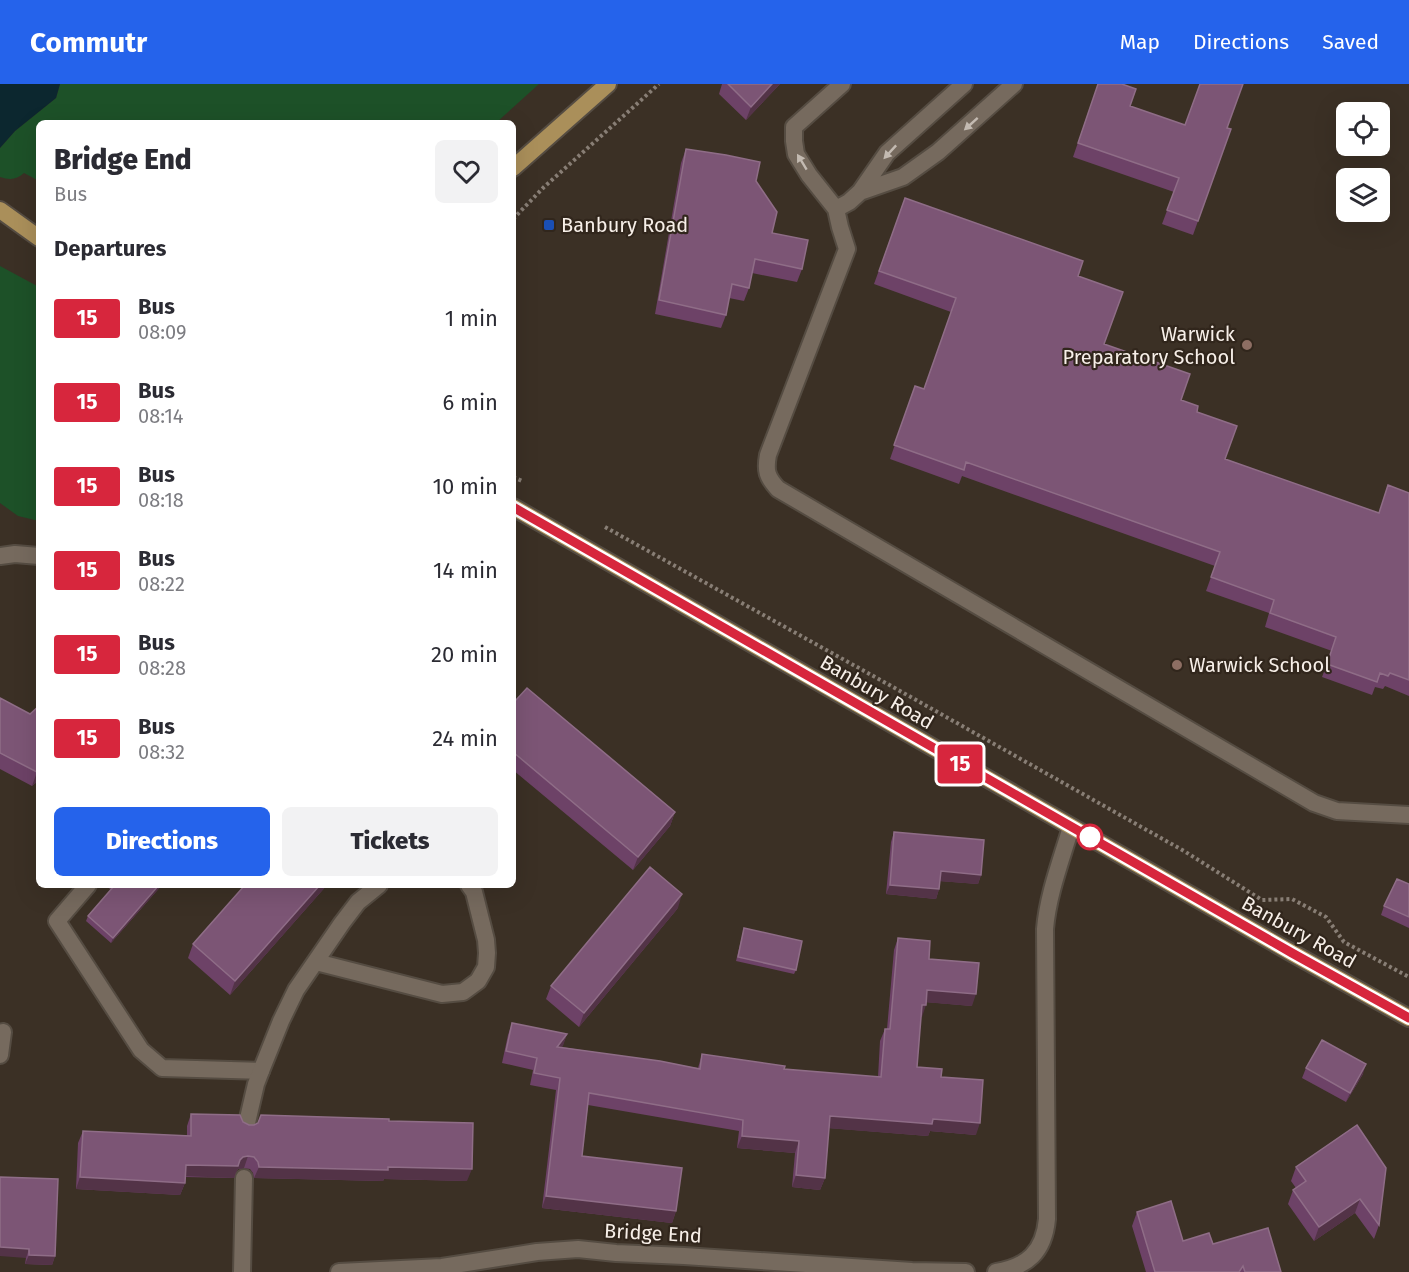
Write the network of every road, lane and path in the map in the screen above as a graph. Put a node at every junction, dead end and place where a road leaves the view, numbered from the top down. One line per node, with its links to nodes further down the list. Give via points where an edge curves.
1 (608, 84): 6 (main road)
2 (659, 84): 10 (path)
3 (842, 84): 8 (street, one-way to 3, via 796,154 794,127)
4 (964, 84): 7 (street, one-way to 7, via 887,153)
5 (1014, 84): 7 (street, one-way to 7, via 938,152 903,177)
6 (516, 165)
7 (860, 192): 8 (street)
8 (836, 209): 18 (street, via 847,249 768,455 767,474 778,489 1314,803 1337,811)
9 (0, 210): 11 (main road)
10 (516, 216)
11 (36, 236)
12 (516, 478): 13 (path)
13 (523, 482)
14 (516, 509): 19 (main road, Banbury Road)
15 (600, 524): 24 (path, via 1184,851 1262,900 1292,899 1326,917 1344,942)
16 (0, 556): 17 (street)
17 (36, 556)
18 (1409, 815)
19 (1071, 827): 25 (main road, Banbury Road); 35 (street, via 1050,895 1045,930 1046,1232 1041,1245 1021,1265)
20 (85, 888): 28 (street, via 57,921 141,1050 162,1068)
21 (375, 888): 23 (street, via 358,902)
22 (471, 888): 23 (street, via 487,953 486,967 478,981 464,992 442,994)
23 (316, 962): 28 (street, via 296,990)
24 (1409, 977)
25 (1409, 1018)
26 (3, 1032): 27 (street)
27 (0, 1054)
28 (261, 1071): 29 (street)
29 (246, 1127)
30 (244, 1178): 32 (street)
31 (440, 1270): 33 (street, Bridge End); 34 (street, Bridge End, via 537,1252 578,1250)
32 (242, 1272)
33 (339, 1272)
34 (966, 1272)
35 (996, 1272)

